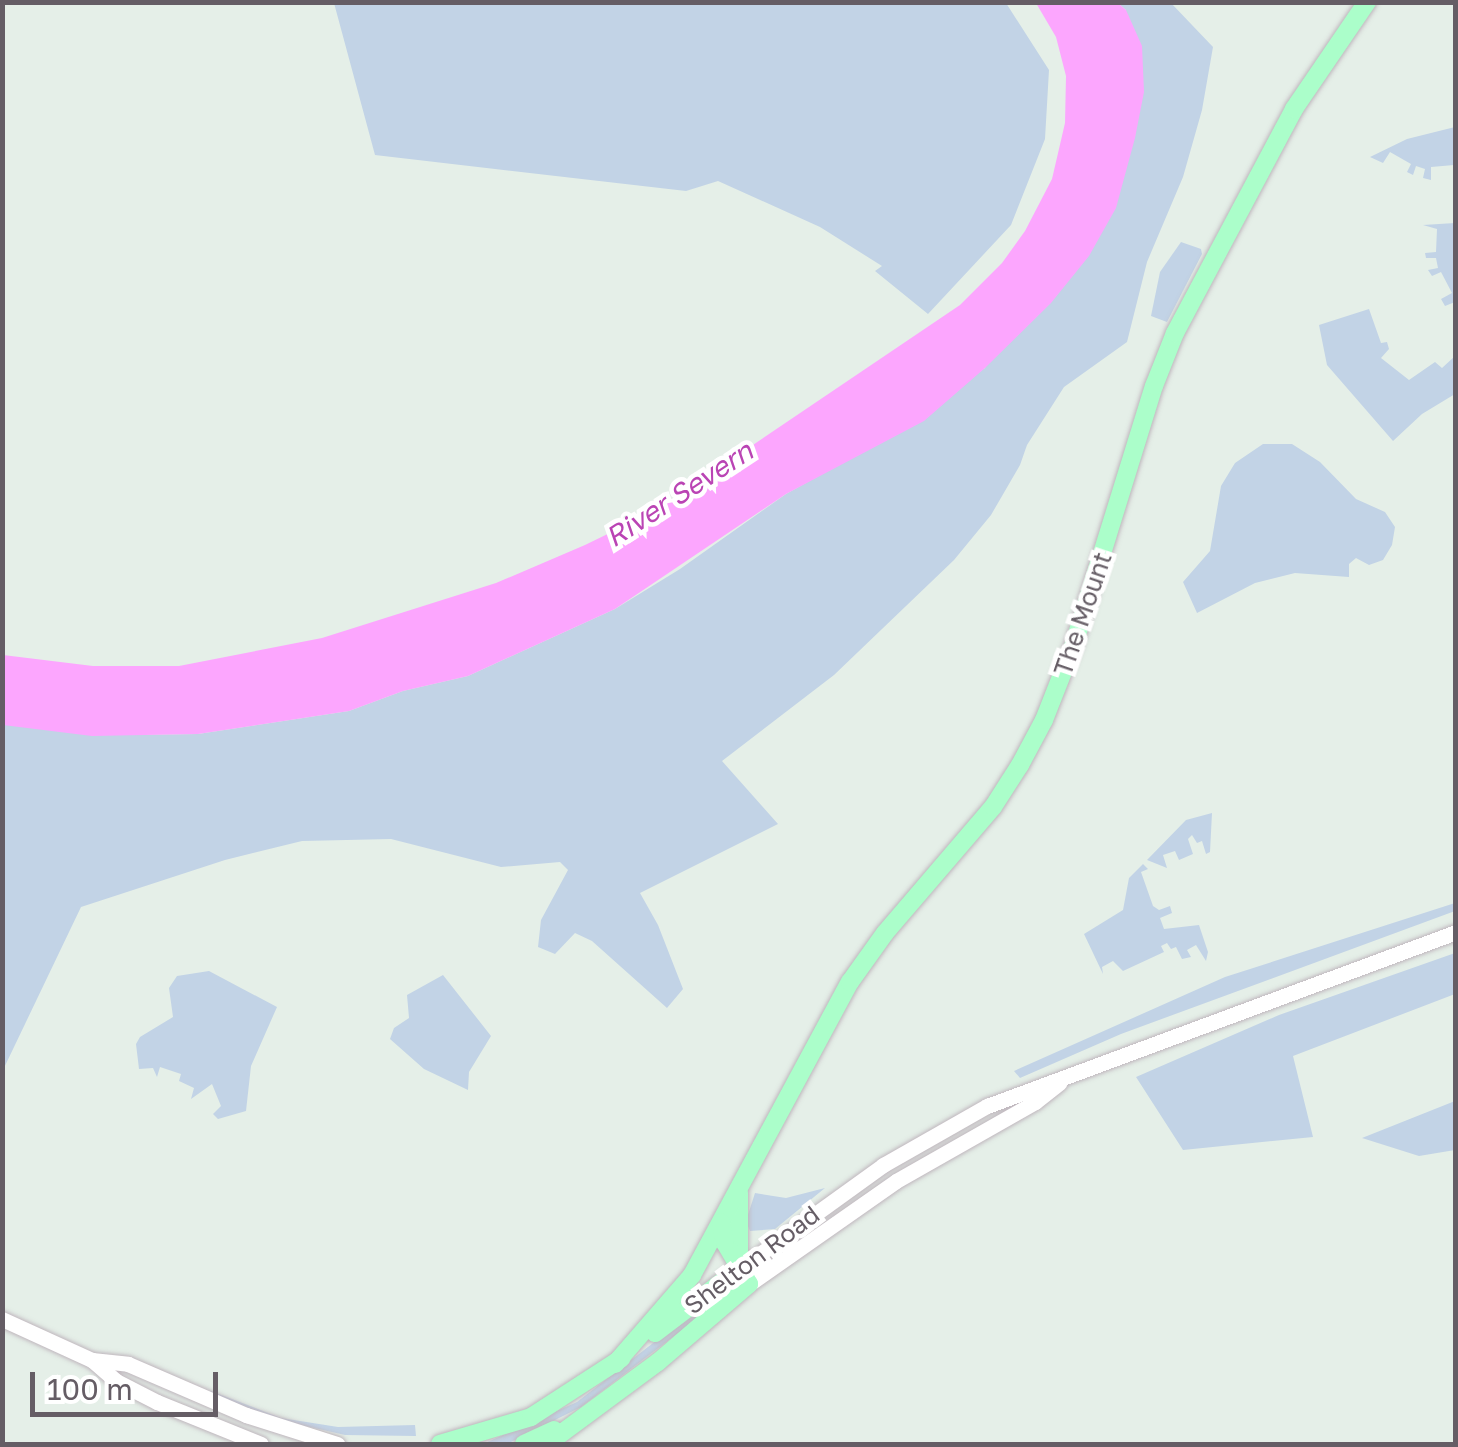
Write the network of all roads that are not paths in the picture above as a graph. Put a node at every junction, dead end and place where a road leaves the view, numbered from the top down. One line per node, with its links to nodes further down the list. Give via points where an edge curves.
1 (1367, 2): 3 (main road, The Mount, via 1294,109 1175,333 1104,561 1044,720 993,807 850,982)
2 (1456, 932): 5 (main road, Shelton Road, via 1066,1077)
3 (739, 1192): 4 (main road, The Mount); 5 (main road, The Mount)
4 (721, 1222): 5 (main road, via 724,1243); 8 (main road, The Mount, via 681,1291)
5 (744, 1277): 8 (main road, Shelton Road); 9 (main road)
6 (2, 1319): 7 (main road)
7 (92, 1360): 10 (main road, via 157,1402); 11 (main road, via 128,1364)
8 (615, 1364): 12 (main road, Shelton Road, via 530,1416)
9 (591, 1412): 13 (main road); 14 (main road)
10 (260, 1444)
11 (337, 1444)
12 (439, 1444)
13 (524, 1444)
14 (546, 1444)

